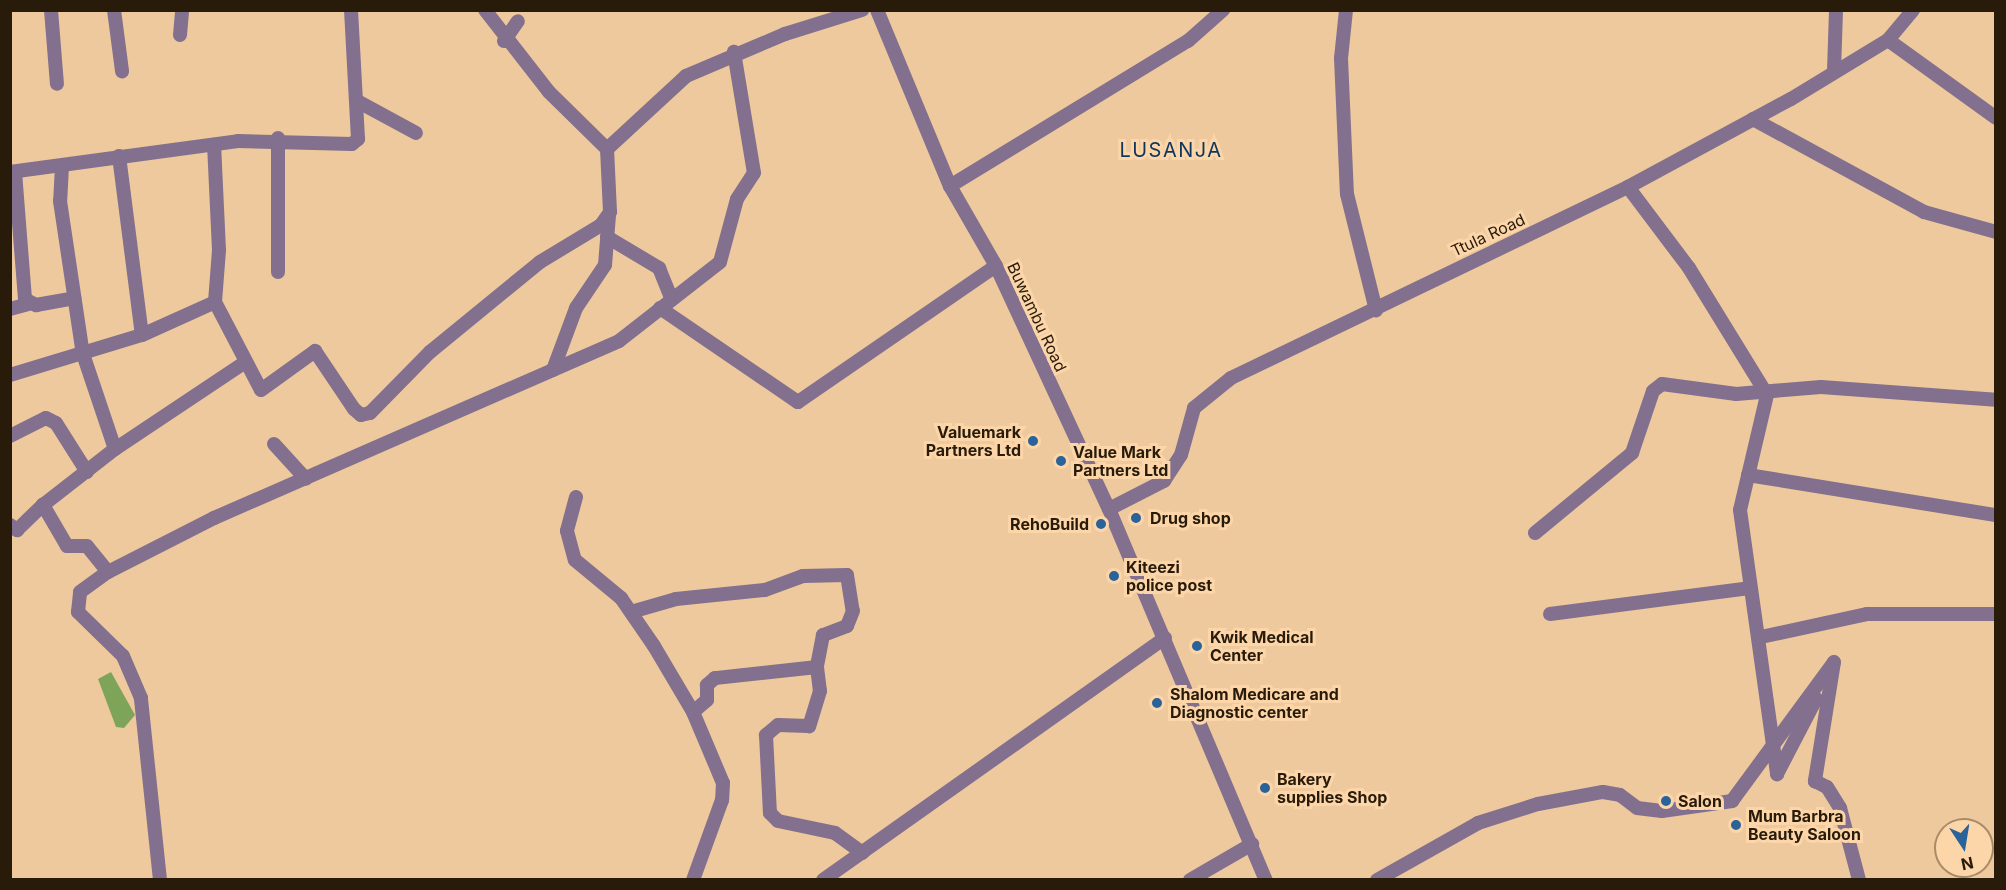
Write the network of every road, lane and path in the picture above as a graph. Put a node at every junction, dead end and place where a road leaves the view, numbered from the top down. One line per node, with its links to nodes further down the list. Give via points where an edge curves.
1 (51, 10): 19 (street)
2 (114, 10): 17 (street)
3 (182, 10): 13 (street)
4 (351, 10): 20 (street)
5 (485, 10): 14 (street)
6 (862, 10): 16 (street)
7 (877, 10): 30 (street, Buwambu Road)
8 (1223, 10): 30 (street, via 1188,41)
9 (1346, 10): 43 (street, via 1341,58 1347,194)
10 (1836, 10): 18 (street)
11 (1913, 10): 15 (street, Ttula Road)
12 (518, 21): 14 (street)
13 (180, 35)
14 (504, 40): 26 (street)
15 (1888, 40): 18 (street, Ttula Road); 21 (street)
16 (734, 52): 26 (street, via 686,76); 38 (street, via 754,173 734,206 720,262)
17 (122, 71)
18 (1834, 72): 22 (street, Ttula Road)
19 (57, 84)
20 (357, 100): 23 (street); 24 (street, via 358,139 352,144)
21 (1995, 118)
22 (1753, 119): 31 (street, Ttula Road); 33 (street, via 1924,212)
23 (416, 133)
24 (278, 138): 25 (street); 36 (street)
25 (214, 144): 27 (street); 39 (street, via 219,250)
26 (607, 149): 32 (street)
27 (119, 156): 28 (street); 44 (street)
28 (62, 166): 29 (street); 37 (street, via 60,201)
29 (13, 172): 40 (street, via 16,232)
30 (950, 186): 35 (street, Buwambu Road)
31 (1628, 187): 43 (street, Ttula Road); 49 (street, via 1689,268)
32 (609, 212): 34 (street); 46 (street, via 601,225 540,262 447,337 370,413 361,415 354,409 315,351 266,390)
33 (1995, 232)
34 (607, 237): 38 (street, via 659,268); 47 (street, via 605,265 576,308)
35 (996, 266): 41 (street, via 798,402); 59 (street, Buwambu Road)
36 (278, 272)
37 (74, 298): 40 (street); 45 (street)
38 (671, 298): 41 (street)
39 (215, 302): 44 (street); 46 (street)
40 (29, 304): 42 (street)
41 (660, 308): 47 (street, via 619,341)
42 (10, 309)
43 (1376, 310): 59 (street, Ttula Road, via 1207,393 1194,408 1174,469 1164,481)
44 (142, 335): 45 (street)
45 (83, 354): 48 (street); 53 (street)
46 (244, 363): 53 (street)
47 (554, 370): 56 (street)
48 (10, 375)
49 (1767, 395): 50 (street, via 1821,387); 55 (street); 62 (street, via 1657,386 1632,453)
50 (1995, 400)
51 (10, 436): 54 (street, via 46,418 56,423)
52 (274, 444): 56 (street)
53 (115, 449): 54 (street)
54 (87, 471): 58 (street)
55 (1748, 475): 60 (street); 64 (street, via 1740,510)
56 (306, 479): 63 (street)
57 (576, 497): 65 (street, via 567,531 575,560)
58 (43, 506): 61 (street, via 17,530); 63 (street, via 67,546 87,546)
59 (1108, 509): 68 (street, Buwambu Road)
60 (1995, 515)
61 (10, 525)
62 (1535, 533)
63 (108, 572): 75 (street, via 85,584 76,599 78,612 123,656 136,681)
64 (1749, 588): 66 (street); 69 (street)
65 (631, 612): 71 (street, via 841,572 850,582 852,611 848,626 823,635); 72 (street)
66 (1550, 614)
67 (1995, 614): 69 (street, via 1867,614)
68 (1165, 638): 73 (street, Buwambu Road); 74 (street)
69 (1761, 638): 70 (street, via 1777,774)
70 (1834, 662): 80 (street, via 1732,801 1662,811 1636,808 1620,795 1603,792 1538,804 1478,824); 81 (street, via 1815,782 1827,786 1840,808)
71 (817, 667): 72 (street, via 715,678 706,686 706,700); 74 (street, via 820,691 809,726 778,725 766,735 770,813 778,821 835,833)
72 (693, 712): 76 (street, via 723,792)
73 (1252, 844): 78 (street); 79 (street, Buwambu Road)
74 (863, 853): 77 (street)
75 (160, 879)
76 (693, 879)
77 (823, 879)
78 (1190, 879)
79 (1266, 879)
80 (1377, 879)
81 (1859, 879)

